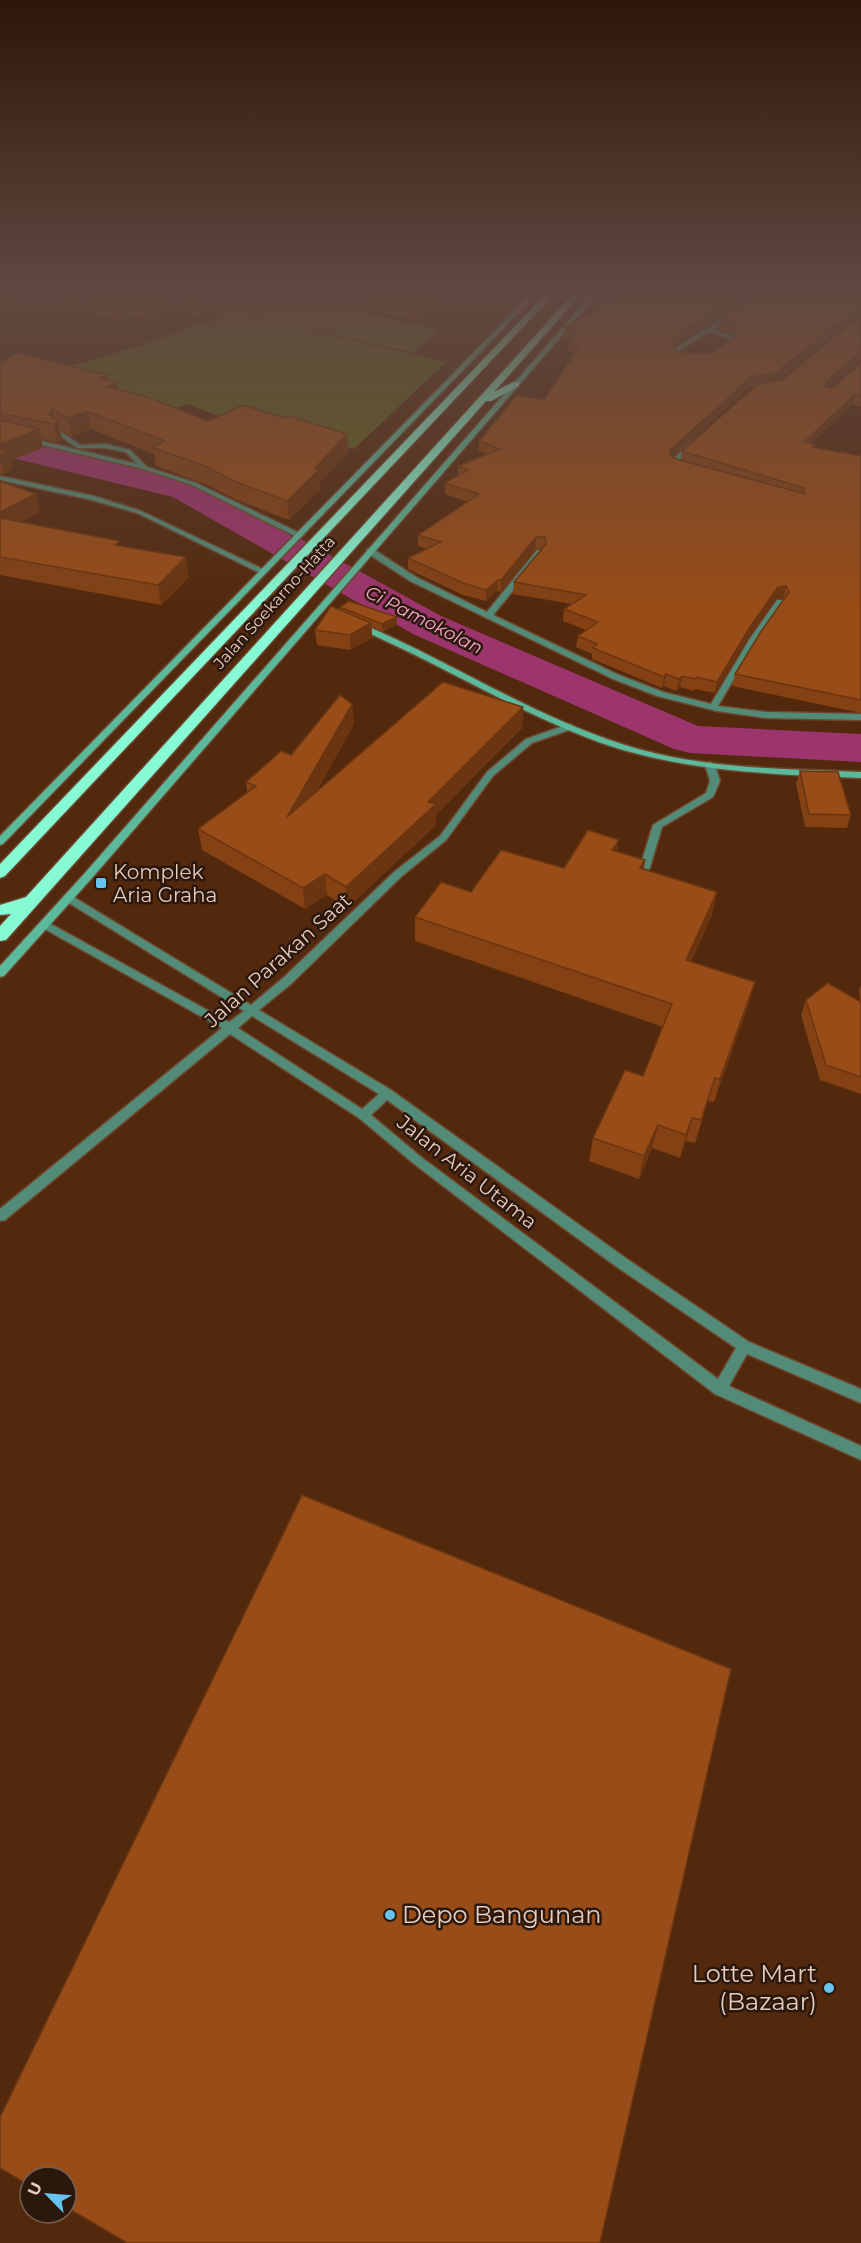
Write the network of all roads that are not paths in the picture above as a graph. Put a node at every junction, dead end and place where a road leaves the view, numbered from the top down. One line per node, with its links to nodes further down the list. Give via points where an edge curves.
1 (432, 399): 13 (main road, Jalan Soekarno-Hatta)
2 (450, 399): 14 (highway, Jalan Soekarno-Hatta)
3 (483, 399): 6 (highway, Jalan Soekarno-Hatta)
4 (489, 399): 6 (highway)
5 (503, 399): 16 (main road)
6 (476, 406): 31 (highway, Jalan Soekarno-Hatta)
7 (57, 431): 10 (street, via 79,447 105,446 128,451)
8 (0, 433): 10 (street)
9 (702, 435): 11 (street, via 672,463)
10 (145, 468): 15 (street, via 194,484)
11 (688, 470)
12 (0, 478): 18 (street, via 139,512)
13 (333, 501): 14 (highway); 15 (main road, Jalan Soekarno-Hatta)
14 (327, 528): 29 (highway, Jalan Soekarno-Hatta)
15 (300, 535): 18 (main road, Jalan Soekarno-Hatta)
16 (370, 551): 20 (street, via 413,579); 30 (main road, via 329,601 325,612)
17 (540, 552): 20 (street)
18 (263, 572): 27 (main road, Jalan Soekarno-Hatta)
19 (780, 602): 22 (street, via 754,636)
20 (489, 615): 22 (street, via 616,677)
21 (348, 622): 24 (main road)
22 (712, 708): 23 (street, via 766,715)
23 (861, 717)
24 (569, 727): 25 (main road, via 635,751); 36 (street, Jalan Parakan Saat, via 529,741 490,774 442,838)
25 (710, 765): 26 (main road); 28 (street, via 715,781 710,795 658,825)
26 (861, 775)
27 (0, 842)
28 (645, 867)
29 (0, 873)
30 (68, 898): 33 (main road); 36 (street, Jalan Aria Utama)
31 (32, 900): 32 (highway); 34 (highway, Jalan Soekarno-Hatta)
32 (0, 910)
33 (45, 925): 35 (main road); 37 (street, Jalan Aria Utama)
34 (0, 936)
35 (0, 973)
36 (252, 1009): 37 (street, Jalan Parakan Saat); 38 (street, Jalan Aria Utama)
37 (230, 1028): 39 (street, Jalan Aria Utama); 40 (street, Jalan Parakan Saat)
38 (387, 1093): 39 (street); 41 (street, Jalan Aria Utama)
39 (363, 1115): 42 (street, Jalan Aria Utama)
40 (0, 1216)
41 (744, 1346): 42 (street); 43 (street, Jalan Aria Utama)
42 (720, 1389): 44 (street, Jalan Aria Utama)
43 (861, 1396)
44 (861, 1453)

